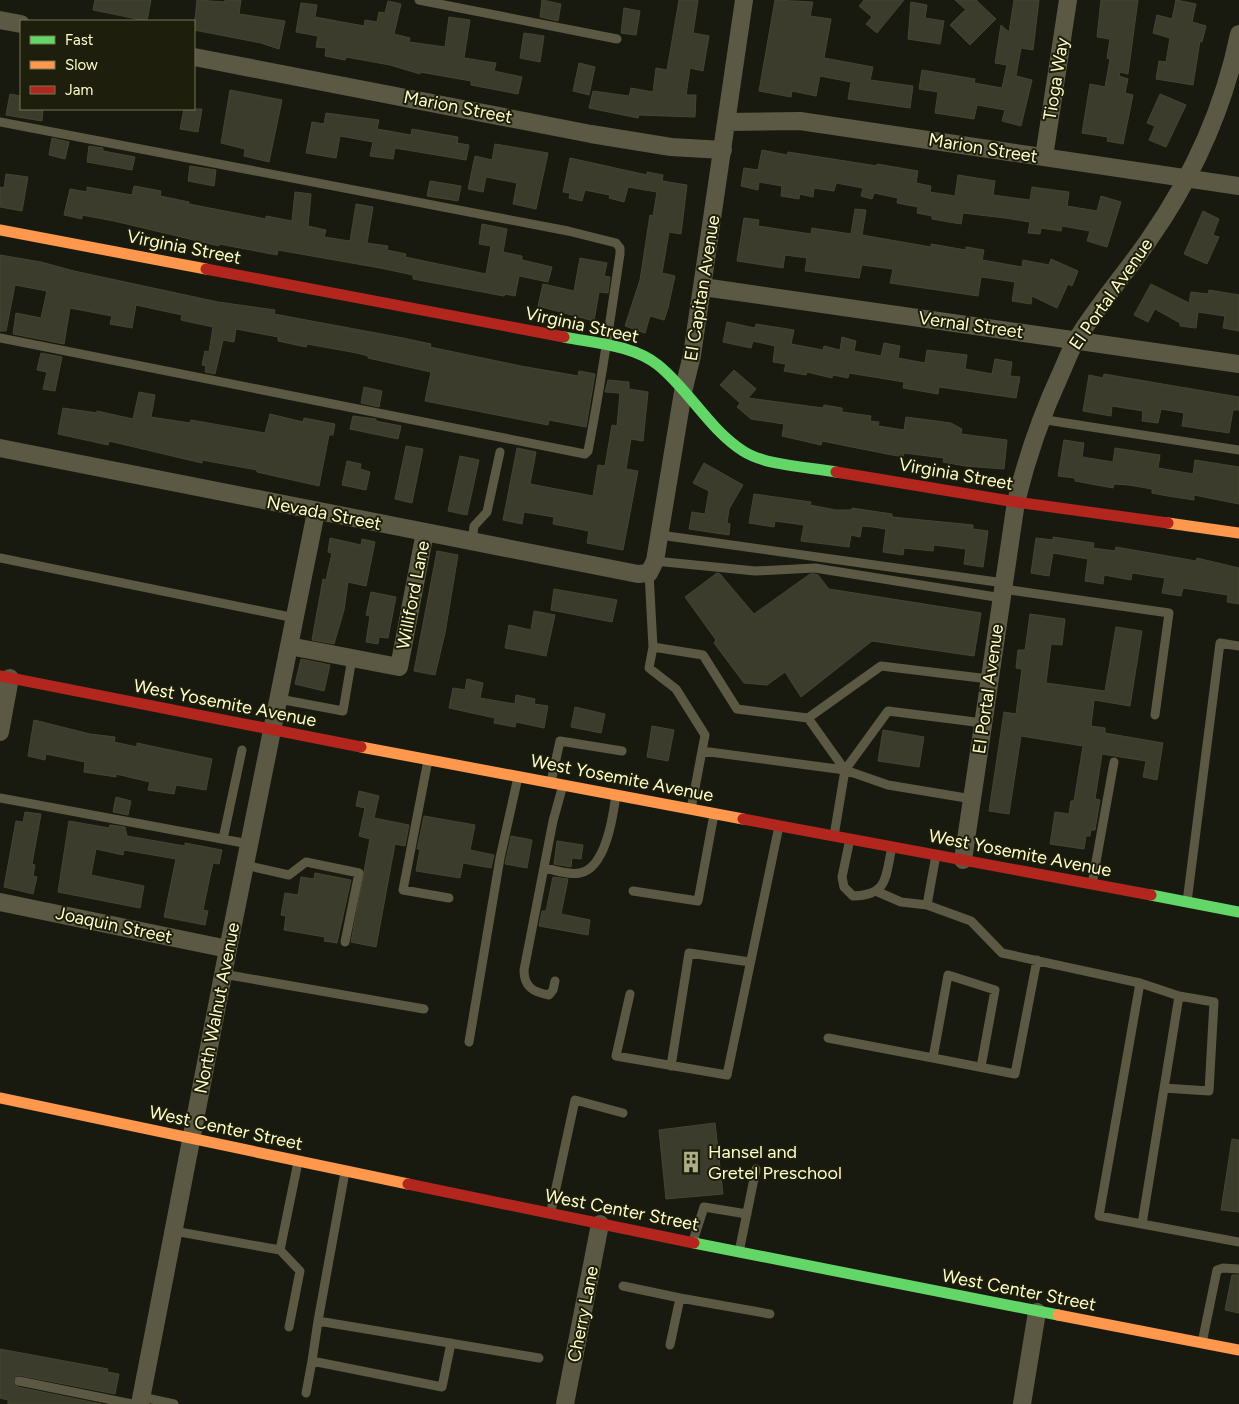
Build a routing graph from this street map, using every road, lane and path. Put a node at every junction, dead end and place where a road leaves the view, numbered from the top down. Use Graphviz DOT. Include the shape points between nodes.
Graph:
graph roads {
  1 [pos="419,0"];
  2 [pos="744,0"];
  3 [pos="1068,0"];
  4 [pos="0,20"];
  5 [pos="20,24"];
  6 [pos="1239,34"];
  7 [pos="617,40"];
  8 [pos="195,56"];
  9 [pos="0,122"];
  10 [pos="727,122"];
  11 [pos="723,150"];
  12 [pos="1044,157"];
  13 [pos="1187,178"];
  14 [pos="1239,186"];
  15 [pos="0,230"];
  16 [pos="703,287"];
  17 [pos="0,338"];
  18 [pos="1076,340"];
  19 [pos="606,345"];
  20 [pos="1239,364"];
  21 [pos="683,392"];
  22 [pos="1040,419"];
  23 [pos="0,448"];
  24 [pos="1239,450"];
  25 [pos="500,452"];
  26 [pos="1016,502"];
  27 [pos="316,512"];
  28 [pos="425,532"];
  29 [pos="1239,533"];
  30 [pos="660,535"];
  31 [pos="472,541"];
  32 [pos="0,558"];
  33 [pos="652,567"];
  34 [pos="1003,590"];
  35 [pos="295,618"];
  36 [pos="289,646"];
  37 [pos="653,646"];
  38 [pos="1239,646"];
  39 [pos="352,658"];
  40 [pos="5,677"];
  41 [pos="989,679"];
  42 [pos="279,698"];
  43 [pos="1155,715"];
  44 [pos="808,718"];
  45 [pos="983,723"];
  46 [pos="273,730"];
  47 [pos="0,732"];
  48 [pos="242,750"];
  49 [pos="622,751"];
  50 [pos="702,751"];
  51 [pos="428,760"];
  52 [pos="1114,762"];
  53 [pos="845,770"];
  54 [pos="518,776"];
  55 [pos="557,784"];
  56 [pos="616,795"];
  57 [pos="0,798"];
  58 [pos="972,799"];
  59 [pos="691,809"];
  60 [pos="714,813"];
  61 [pos="779,826"];
  62 [pos="834,836"];
  63 [pos="223,839"];
  64 [pos="850,839"];
  65 [pos="249,844"];
  66 [pos="892,847"];
  67 [pos="936,855"];
  68 [pos="963,860"];
  69 [pos="245,865"];
  70 [pos="546,868"];
  71 [pos="1092,884"];
  72 [pos="633,891"];
  73 [pos="878,892"];
  74 [pos="449,898"];
  75 [pos="0,902"];
  76 [pos="1187,902"];
  77 [pos="927,905"];
  78 [pos="1239,912"];
  79 [pos="345,942"];
  80 [pos="228,949"];
  81 [pos="1037,960"];
  82 [pos="750,962"];
  83 [pos="223,974"];
  84 [pos="555,981"];
  85 [pos="1140,983"];
  86 [pos="630,994"];
  87 [pos="1179,996"];
  88 [pos="424,1009"];
  89 [pos="828,1038"];
  90 [pos="469,1042"];
  91 [pos="933,1058"];
  92 [pos="671,1066"];
  93 [pos="981,1068"];
  94 [pos="1164,1088"];
  95 [pos="0,1098"];
  96 [pos="622,1113"];
  97 [pos="192,1138"];
  98 [pos="298,1161"];
  99 [pos="756,1169"];
  100 [pos="345,1171"];
  101 [pos="550,1214"];
  102 [pos="747,1214"];
  103 [pos="600,1224"];
  104 [pos="1142,1224"];
  105 [pos="174,1230"];
  106 [pos="1239,1242"];
  107 [pos="693,1243"];
  108 [pos="280,1250"];
  109 [pos="739,1252"];
  110 [pos="1239,1269"];
  111 [pos="623,1286"];
  112 [pos="680,1298"];
  113 [pos="1038,1312"];
  114 [pos="770,1314"];
  115 [pos="318,1321"];
  116 [pos="289,1327"];
  117 [pos="451,1343"];
  118 [pos="1202,1343"];
  119 [pos="670,1345"];
  120 [pos="1239,1350"];
  121 [pos="538,1358"];
  122 [pos="312,1362"];
  123 [pos="19,1381"];
  124 [pos="306,1393"];
  125 [pos="138,1402"];
  126 [pos="174,1404"];
  127 [pos="565,1404"];
  128 [pos="1022,1404"];
  1 -- 7 [label="lane"];
  2 -- 10 [label="street, El Capitan Avenue"];
  3 -- 12 [label="street, Tioga Way"];
  4 -- 5 [label="street"];
  6 -- 13 [label="street, El Portal Avenue" via="1231,75 1216,117"];
  8 -- 11 [label="street, Marion Street" via="591,134 671,147"];
  9 -- 19 [label="lane" via="568,231 616,243 620,254"];
  10 -- 11 [label="street, El Capitan Avenue"];
  10 -- 12 [label="street, Marion Street" via="800,121"];
  11 -- 16 [label="street, El Capitan Avenue"];
  12 -- 13 [label="street, Marion Street"];
  13 -- 14 [label="street, Marion Street"];
  13 -- 18 [label="street, El Portal Avenue" via="1150,238"];
  15 -- 19 [label="street, Virginia Street"];
  16 -- 18 [label="street, Vernal Street"];
  16 -- 21 [label="street, El Capitan Avenue"];
  17 -- 19 [label="lane" via="585,454 601,387"];
  18 -- 20 [label="street, Vernal Street"];
  18 -- 22 [label="street, El Portal Avenue"];
  19 -- 21 [label="street, Virginia Street" via="640,354 658,365"];
  21 -- 26 [label="street, Virginia Street" via="744,452 766,460"];
  21 -- 30 [label="street, El Capitan Avenue"];
  22 -- 24 [label="lane"];
  22 -- 26 [label="street, El Portal Avenue"];
  23 -- 27 [label="street, Nevada Street"];
  25 -- 31 [label="lane" via="487,512 474,526"];
  26 -- 29 [label="street, Virginia Street"];
  26 -- 34 [label="street, El Portal Avenue"];
  27 -- 28 [label="street, Nevada Street"];
  27 -- 35 [label="street, North Walnut Avenue"];
  28 -- 31 [label="street, Nevada Street"];
  28 -- 39 [label="street, Williford Lane" via="399,667"];
  30 -- 33 [label="street, El Capitan Avenue"];
  30 -- 34 [label="lane"];
  31 -- 33 [label="street, Nevada Street" via="638,574"];
  32 -- 35 [label="lane"];
  33 -- 34 [label="lane" via="755,571 815,568"];
  33 -- 37 [label="lane"];
  34 -- 41 [label="street, El Portal Avenue"];
  34 -- 43 [label="lane" via="1169,613"];
  35 -- 36 [label="street, North Walnut Avenue"];
  36 -- 39 [label="street, Williford Lane"];
  36 -- 42 [label="street, North Walnut Avenue"];
  37 -- 44 [label="lane" via="703,655 737,709"];
  37 -- 50 [label="lane" via="648,668 676,690 705,735"];
  38 -- 76 [label="lane" via="1220,643"];
  39 -- 42 [label="lane" via="343,711"];
  40 -- 46 [label="street, West Yosemite Avenue"];
  40 -- 47 [label="street"];
  41 -- 44 [label="lane" via="881,666"];
  41 -- 45 [label="street, El Portal Avenue"];
  42 -- 46 [label="street, North Walnut Avenue"];
  44 -- 53 [label="lane"];
  45 -- 53 [label="lane" via="888,711"];
  45 -- 58 [label="street, El Portal Avenue"];
  46 -- 51 [label="street, West Yosemite Avenue"];
  46 -- 65 [label="street, North Walnut Avenue"];
  48 -- 63 [label="lane"];
  49 -- 55 [label="lane" via="560,741"];
  50 -- 53 [label="lane"];
  50 -- 59 [label="lane"];
  51 -- 54 [label="street, West Yosemite Avenue"];
  51 -- 74 [label="lane" via="403,890"];
  52 -- 71 [label="lane"];
  53 -- 58 [label="lane" via="888,785"];
  53 -- 62 [label="lane"];
  54 -- 55 [label="street, West Yosemite Avenue"];
  54 -- 90 [label="lane" via="500,858"];
  55 -- 56 [label="street, West Yosemite Avenue"];
  55 -- 70 [label="lane"];
  56 -- 59 [label="street, West Yosemite Avenue"];
  56 -- 70 [label="lane" via="604,848 592,866 576,874"];
  57 -- 63 [label="lane"];
  58 -- 68 [label="street, El Portal Avenue"];
  59 -- 60 [label="street, West Yosemite Avenue"];
  60 -- 61 [label="street, West Yosemite Avenue"];
  60 -- 72 [label="lane" via="698,901"];
  61 -- 62 [label="street, West Yosemite Avenue"];
  61 -- 82 [label="lane"];
  62 -- 64 [label="street, West Yosemite Avenue"];
  63 -- 65 [label="lane"];
  64 -- 66 [label="street, West Yosemite Avenue"];
  64 -- 73 [label="lane" via="842,877 844,888 853,896"];
  65 -- 69 [label="street, North Walnut Avenue"];
  66 -- 67 [label="street, West Yosemite Avenue"];
  66 -- 73 [label="lane" via="884,882"];
  67 -- 68 [label="street, West Yosemite Avenue"];
  67 -- 77 [label="lane"];
  68 -- 71 [label="street, West Yosemite Avenue"];
  69 -- 79 [label="lane" via="289,875 306,862 359,873"];
  69 -- 80 [label="street, North Walnut Avenue"];
  70 -- 84 [label="lane" via="524,976 531,990 549,995"];
  71 -- 76 [label="street, West Yosemite Avenue"];
  73 -- 77 [label="lane" via="901,902"];
  75 -- 80 [label="street, Joaquin Street"];
  76 -- 78 [label="street, West Yosemite Avenue"];
  77 -- 81 [label="lane" via="971,921 1002,953"];
  80 -- 83 [label="street, North Walnut Avenue"];
  81 -- 85 [label="lane"];
  81 -- 93 [label="lane" via="1015,1074"];
  82 -- 92 [label="lane" via="726,1075"];
  82 -- 92 [label="lane" via="689,953"];
  83 -- 88 [label="lane"];
  83 -- 97 [label="street, North Walnut Avenue"];
  85 -- 87 [label="lane"];
  85 -- 104 [label="lane" via="1099,1216"];
  86 -- 92 [label="lane" via="616,1056"];
  87 -- 94 [label="lane"];
  87 -- 94 [label="lane" via="1214,1002 1209,1091"];
  89 -- 91 [label="lane"];
  91 -- 93 [label="lane"];
  91 -- 93 [label="lane" via="948,975 995,990"];
  94 -- 104 [label="lane"];
  95 -- 97 [label="street, West Center Street"];
  96 -- 101 [label="lane" via="575,1100"];
  97 -- 98 [label="street, West Center Street"];
  97 -- 105 [label="street, North Walnut Avenue"];
  98 -- 100 [label="street, West Center Street"];
  98 -- 108 [label="lane"];
  99 -- 102 [label="lane"];
  100 -- 101 [label="street, West Center Street"];
  100 -- 115 [label="lane"];
  101 -- 103 [label="street, West Center Street"];
  102 -- 107 [label="lane" via="704,1207"];
  102 -- 109 [label="lane"];
  103 -- 107 [label="street, West Center Street"];
  103 -- 127 [label="street, Cherry Lane"];
  104 -- 106 [label="lane"];
  105 -- 108 [label="lane"];
  105 -- 125 [label="street, North Walnut Avenue"];
  107 -- 109 [label="street, West Center Street"];
  108 -- 116 [label="lane" via="300,1271"];
  109 -- 113 [label="street, West Center Street"];
  110 -- 118 [label="lane" via="1217,1270"];
  111 -- 112 [label="lane"];
  112 -- 114 [label="lane"];
  112 -- 119 [label="lane"];
  113 -- 118 [label="street, West Center Street"];
  113 -- 128 [label="street"];
  115 -- 117 [label="lane"];
  115 -- 122 [label="lane"];
  117 -- 121 [label="lane"];
  117 -- 122 [label="lane" via="442,1386"];
  118 -- 120 [label="street, West Center Street"];
  122 -- 124 [label="lane"];
  123 -- 125 [label="lane"];
  125 -- 126 [label="lane"];
}
